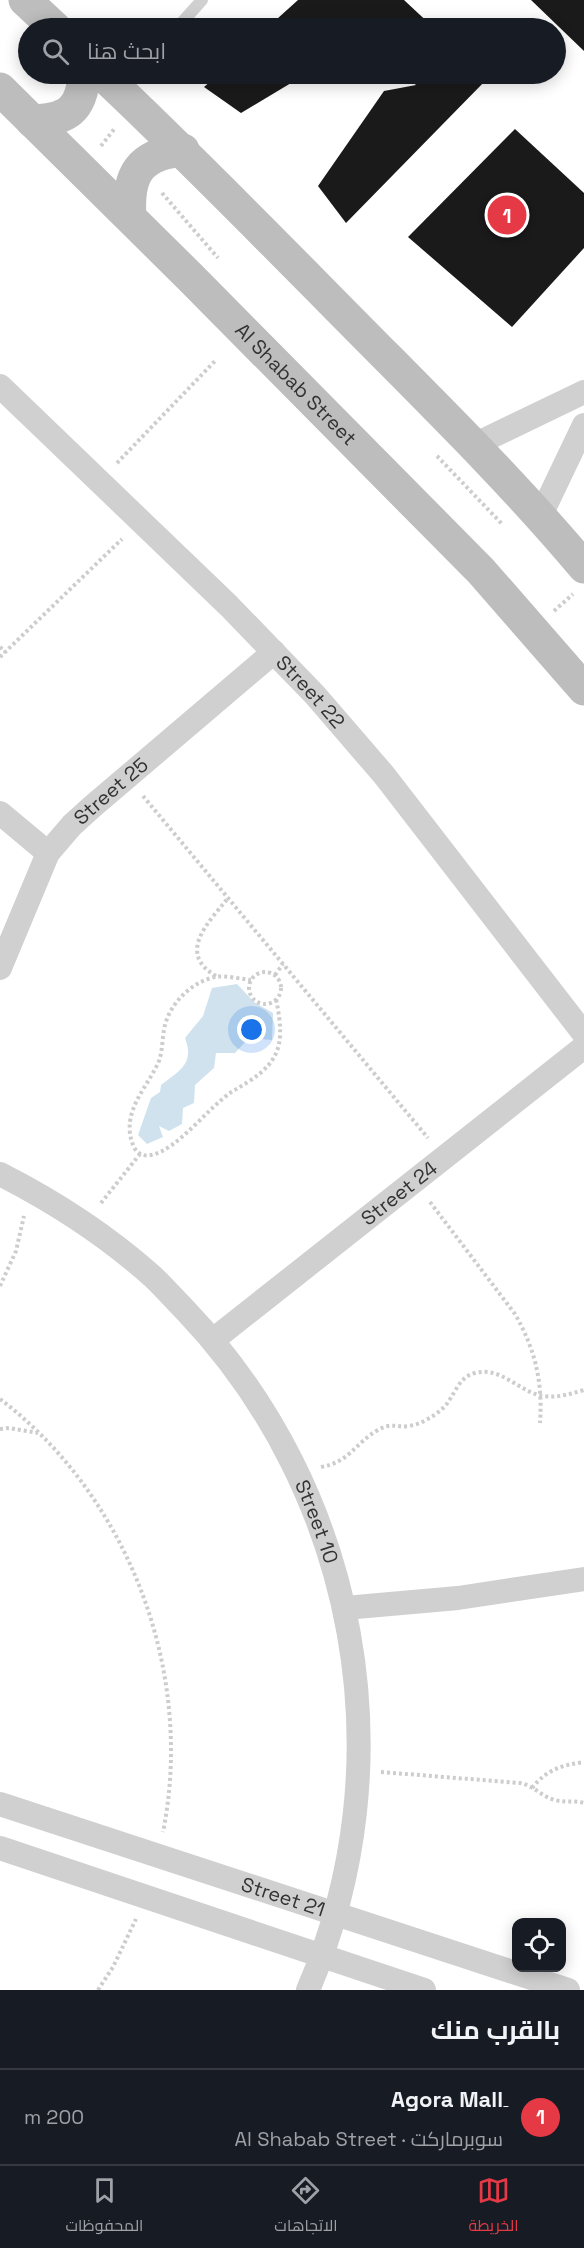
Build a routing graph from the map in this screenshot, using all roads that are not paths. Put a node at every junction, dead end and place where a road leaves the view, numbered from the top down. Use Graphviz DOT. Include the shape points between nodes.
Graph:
graph roads {
  1 [pos="25,0"];
  2 [pos="202,0"];
  3 [pos="44,18"];
  4 [pos="186,18"];
  5 [pos="83,84"];
  6 [pos="123,86"];
  7 [pos="0,89"];
  8 [pos="32,121"];
  9 [pos="183,150"];
  10 [pos="130,217"];
  11 [pos="0,386"];
  12 [pos="584,392"];
  13 [pos="584,425"];
  14 [pos="474,445"];
  15 [pos="541,515"];
  16 [pos="575,582"];
  17 [pos="274,652"];
  18 [pos="584,689"];
  19 [pos="0,813"];
  20 [pos="48,853"];
  21 [pos="0,968"];
  22 [pos="584,1034"];
  23 [pos="584,1047"];
  24 [pos="0,1174"];
  25 [pos="213,1340"];
  26 [pos="584,1579"];
  27 [pos="345,1608"];
  28 [pos="0,1804"];
  29 [pos="0,1848"];
  30 [pos="336,1914"];
  31 [pos="323,1956"];
  32 [pos="308,1990"];
  33 [pos="424,1990"];
  34 [pos="568,1990"];
  1 -- 3 [label="street"];
  2 -- 4 [label="lane"];
  5 -- 8 [label="street" via="72,110 53,121"];
  6 -- 9 [label="street"];
  7 -- 8 [label="street, Al Shabab Street"];
  8 -- 10 [label="street, Al Shabab Street"];
  9 -- 10 [label="street" via="163,152 146,161 134,177 128,196"];
  9 -- 14 [label="street"];
  10 -- 18 [label="street, Al Shabab Street" via="448,537 545,614"];
  11 -- 17 [label="street, Street 22"];
  12 -- 14 [label="street"];
  13 -- 15 [label="street"];
  14 -- 15 [label="street"];
  15 -- 16 [label="street"];
  17 -- 20 [label="street, Street 25" via="127,776 72,825"];
  17 -- 22 [label="street, Street 22" via="384,775"];
  19 -- 20 [label="street"];
  20 -- 21 [label="street, Street 25"];
  23 -- 25 [label="street, Street 24"];
  24 -- 25 [label="street, Street 10" via="86,1223 153,1277"];
  25 -- 27 [label="street, Street 10" via="271,1422 295,1466 324,1536"];
  26 -- 27 [label="street" via="458,1598"];
  27 -- 30 [label="street, Street 10" via="357,1688 359,1770 352,1843"];
  28 -- 30 [label="street, Street 21"];
  29 -- 31 [label="street"];
  30 -- 31 [label="street, Street 10"];
  30 -- 34 [label="street, Street 21"];
  31 -- 32 [label="street, Street 10"];
  31 -- 33 [label="street"];
}
